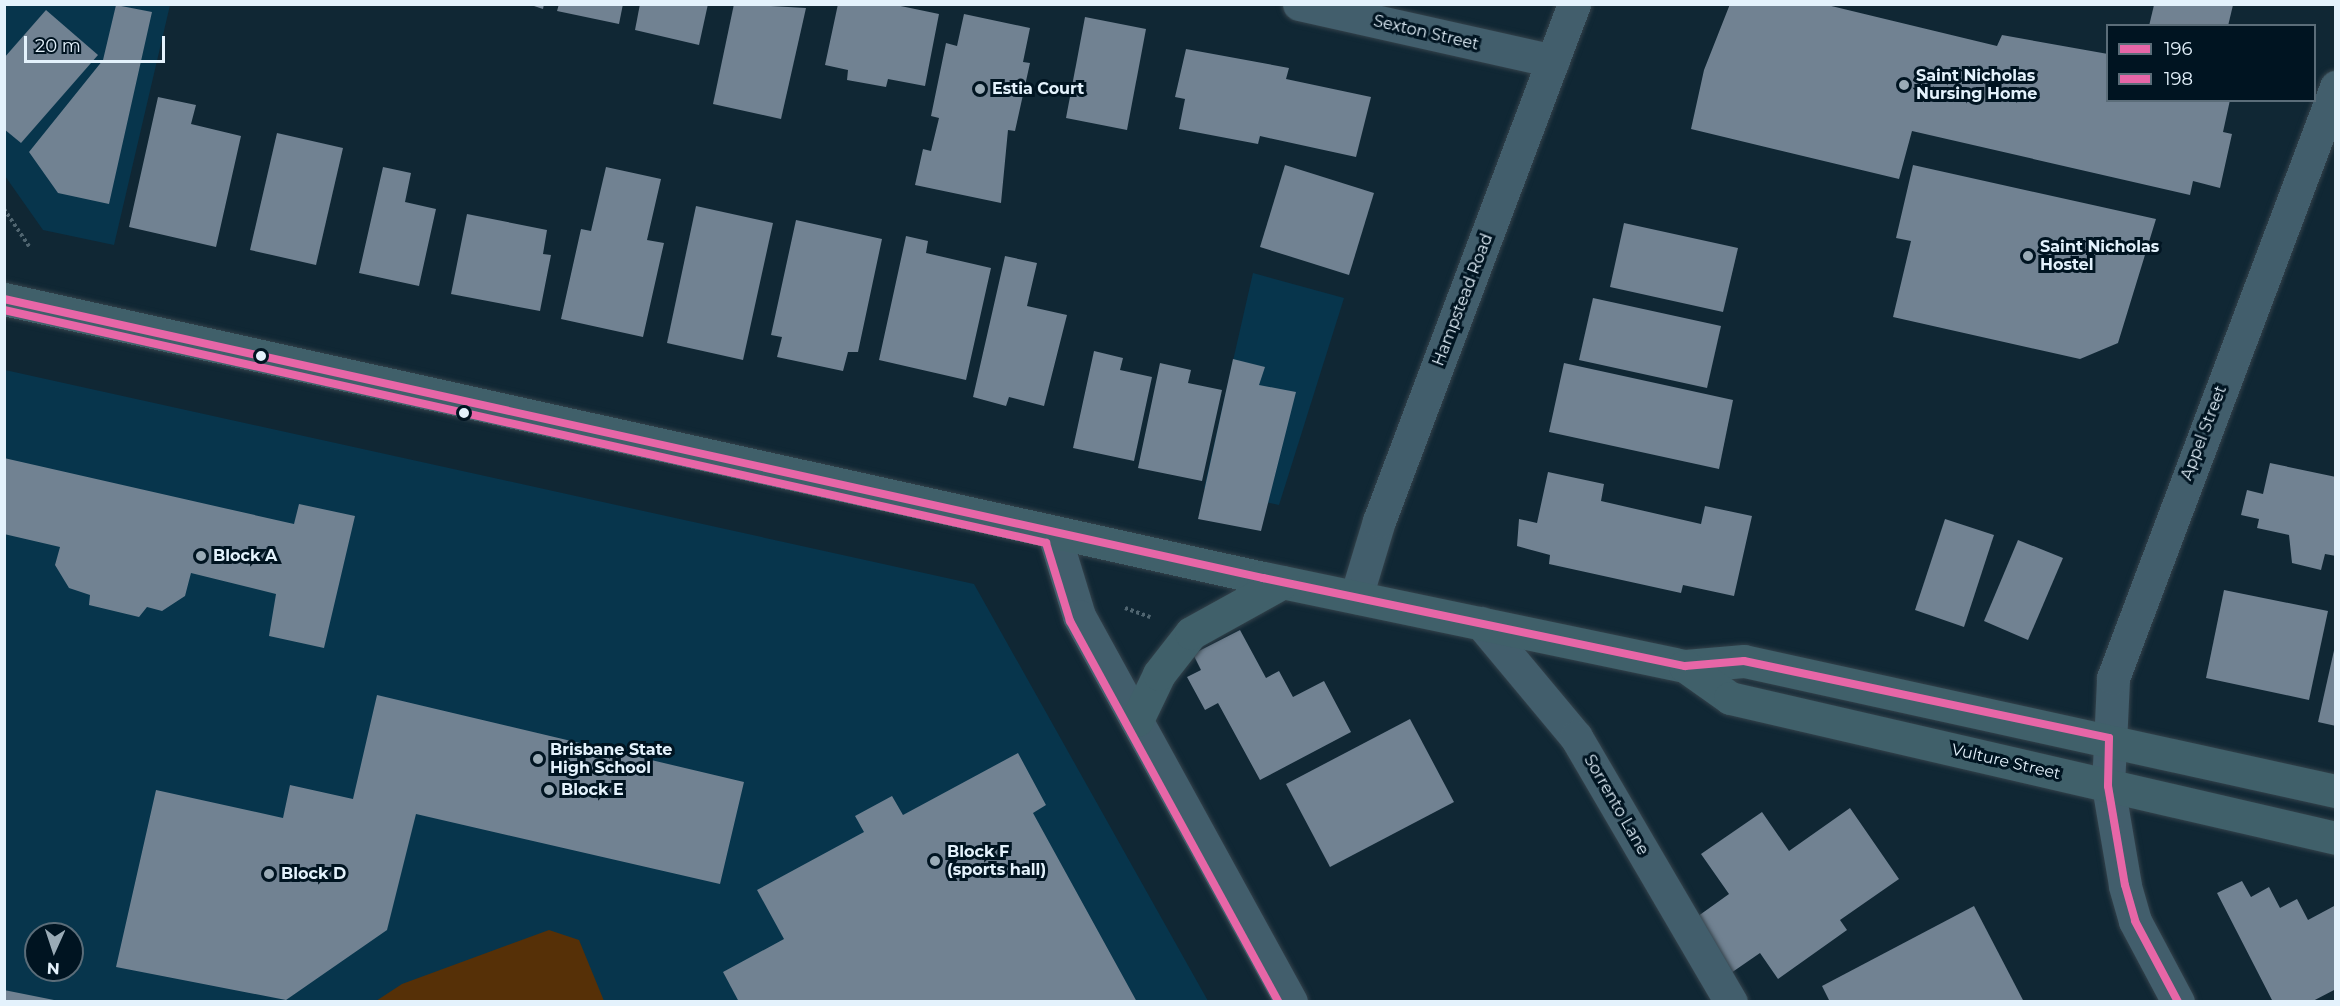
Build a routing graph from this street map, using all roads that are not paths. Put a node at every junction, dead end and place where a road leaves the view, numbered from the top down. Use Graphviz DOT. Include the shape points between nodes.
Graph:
graph roads {
  1 [pos="1299,4"];
  2 [pos="1574,4"];
  3 [pos="1552,61"];
  4 [pos="2336,87"];
  5 [pos="4,299"];
  6 [pos="1054,534"];
  7 [pos="1283,582"];
  8 [pos="1356,597"];
  9 [pos="1480,623"];
  10 [pos="1685,666"];
  11 [pos="1137,720"];
  12 [pos="2109,738"];
  13 [pos="2108,786"];
  14 [pos="2336,791"];
  15 [pos="2336,838"];
  16 [pos="1290,1002"];
  17 [pos="1731,1002"];
  18 [pos="2178,1002"];
  1 -- 3 [label="street, Sexton Street"];
  2 -- 3 [label="street, Hampstead Road"];
  3 -- 8 [label="street, Hampstead Road"];
  4 -- 12 [label="street, Appel Street" via="2133,620 2113,678"];
  5 -- 6 [label="main road, Vulture Street"];
  6 -- 7 [label="main road, Vulture Street"];
  6 -- 11 [label="street" via="1079,616"];
  7 -- 8 [label="main road, Vulture Street"];
  7 -- 11 [label="main road" via="1191,633 1159,675"];
  8 -- 9 [label="main road, Vulture Street"];
  9 -- 10 [label="main road, Vulture Street"];
  9 -- 17 [label="street, Sorrento Lane" via="1576,737"];
  10 -- 12 [label="main road, Vulture Street" via="1744,661"];
  10 -- 13 [label="main road, Vulture Street" via="1730,698"];
  11 -- 16 [label="street"];
  12 -- 13 [label="street, Appel Street"];
  12 -- 14 [label="main road, Vulture Street"];
  13 -- 15 [label="main road, Vulture Street"];
  13 -- 18 [label="street, Appel Street" via="2135,921"];
}
